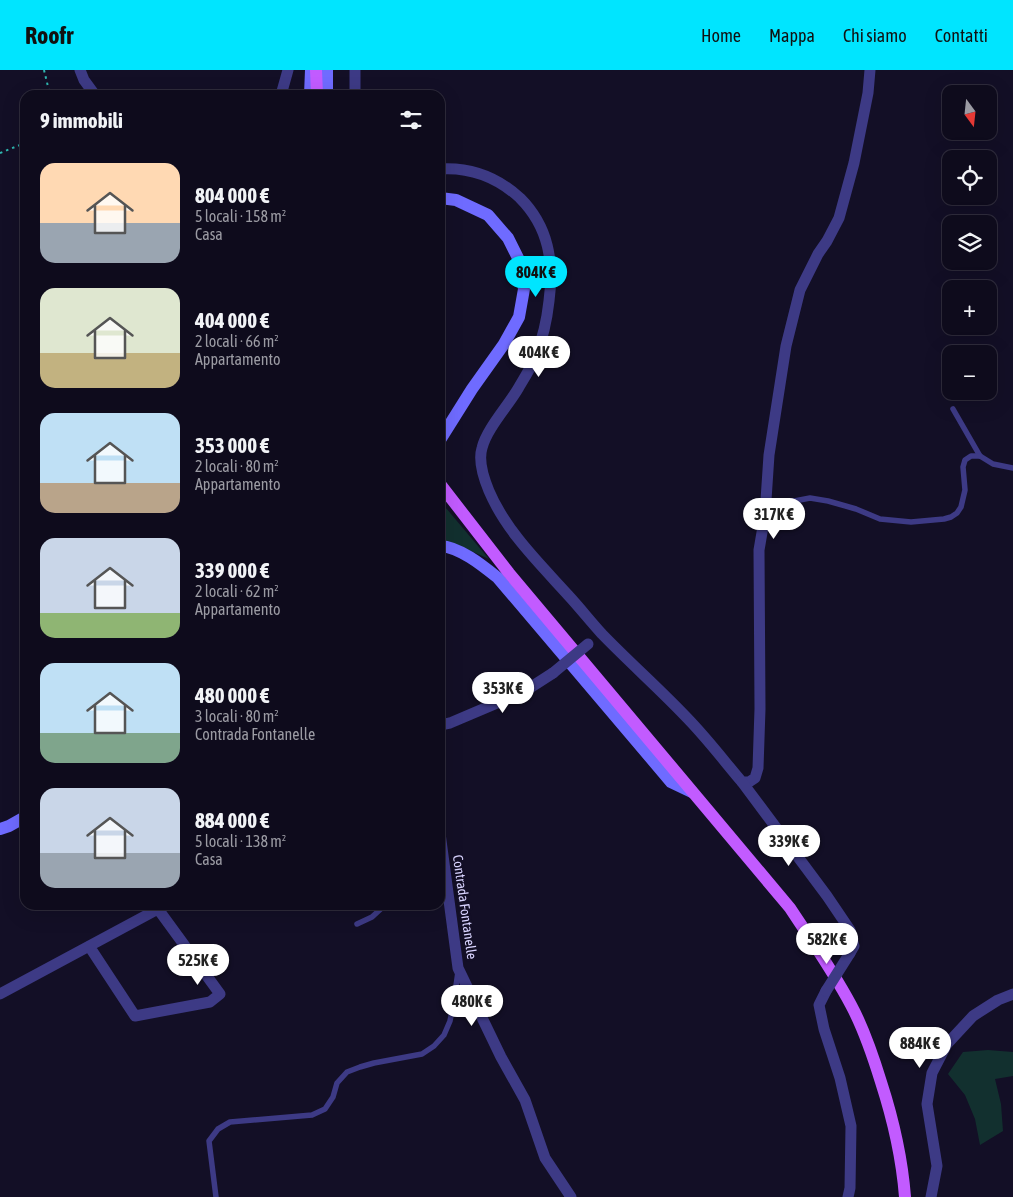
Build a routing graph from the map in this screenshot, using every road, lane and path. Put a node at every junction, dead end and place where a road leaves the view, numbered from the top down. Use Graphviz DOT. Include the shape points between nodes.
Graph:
graph roads {
  1 [pos="44,70"];
  2 [pos="80,70"];
  3 [pos="288,70"];
  4 [pos="312,70"];
  5 [pos="316,70"];
  6 [pos="327,70"];
  7 [pos="355,70"];
  8 [pos="870,70"];
  9 [pos="49,90"];
  10 [pos="91,90"];
  11 [pos="282,90"];
  12 [pos="310,90"];
  13 [pos="317,90"];
  14 [pos="327,90"];
  15 [pos="355,90"];
  16 [pos="20,145"];
  17 [pos="0,153"];
  18 [pos="445,169"];
  19 [pos="445,199"];
  20 [pos="456,200"];
  21 [pos="445,202"];
  22 [pos="953,409"];
  23 [pos="445,432"];
  24 [pos="980,456"];
  25 [pos="1013,468"];
  26 [pos="445,490"];
  27 [pos="765,515"];
  28 [pos="445,546"];
  29 [pos="603,635"];
  30 [pos="445,724"];
  31 [pos="742,782"];
  32 [pos="692,792"];
  33 [pos="20,814"];
  34 [pos="0,820"];
  35 [pos="20,820"];
  36 [pos="0,829"];
  37 [pos="445,870"];
  38 [pos="156,910"];
  39 [pos="159,910"];
  40 [pos="380,910"];
  41 [pos="358,924"];
  42 [pos="89,946"];
  43 [pos="458,968"];
  44 [pos="0,994"];
  45 [pos="1013,994"];
  46 [pos="216,1197"];
  47 [pos="571,1197"];
  48 [pos="848,1197"];
  49 [pos="905,1197"];
  50 [pos="931,1197"];
  1 -- 9 [label="path"];
  2 -- 10 [label="street"];
  3 -- 11 [label="street"];
  4 -- 12 [label="main road"];
  5 -- 13 [label="main road"];
  6 -- 14 [label="main road"];
  7 -- 15 [label="street"];
  8 -- 27 [label="street" via="854,163 839,218 800,290 786,346 769,455"];
  16 -- 17 [label="path"];
  18 -- 29 [label="street" via="471,170 510,189 528,206 540,224 548,246 552,285 547,320 536,355 489,432 481,458 500,514 538,563"];
  19 -- 20 [label="main road"];
  20 -- 21 [label="main road"];
  20 -- 23 [label="main road" via="488,215 508,238 519,260 524,289 519,317"];
  22 -- 24 [label="lane"];
  24 -- 25 [label="lane" via="993,464"];
  24 -- 27 [label="lane" via="965,460 965,490 961,506 957,513 944,519 911,522 880,519 856,509 810,498 779,504"];
  26 -- 32 [label="main road" via="509,573"];
  27 -- 31 [label="street" via="759,550 758,768 755,778"];
  28 -- 32 [label="main road" via="470,557 498,578 671,782"];
  29 -- 30 [label="street, bridge" via="525,690"];
  29 -- 31 [label="street" via="691,722"];
  31 -- 48 [label="street, bridge" via="850,930 854,946 819,1005 851,1126"];
  32 -- 49 [label="main road" via="790,908 852,1006 871,1049 891,1114"];
  33 -- 34 [label="main road"];
  35 -- 36 [label="main road"];
  37 -- 43 [label="street, Contrada Fontanelle"];
  38 -- 42 [label="street"];
  39 -- 42 [label="street" via="220,994 210,1002 135,1016"];
  40 -- 41 [label="lane"];
  42 -- 44 [label="street"];
  43 -- 46 [label="lane" via="450,1021 434,1046 422,1054 347,1072 336,1083 333,1097 325,1110 312,1115 230,1122 218,1129 209,1141"];
  43 -- 47 [label="street, Contrada Fontanelle" via="525,1100 545,1158"];
  45 -- 50 [label="street" via="973,1016 947,1044 932,1073 927,1104 936,1166"];
}
